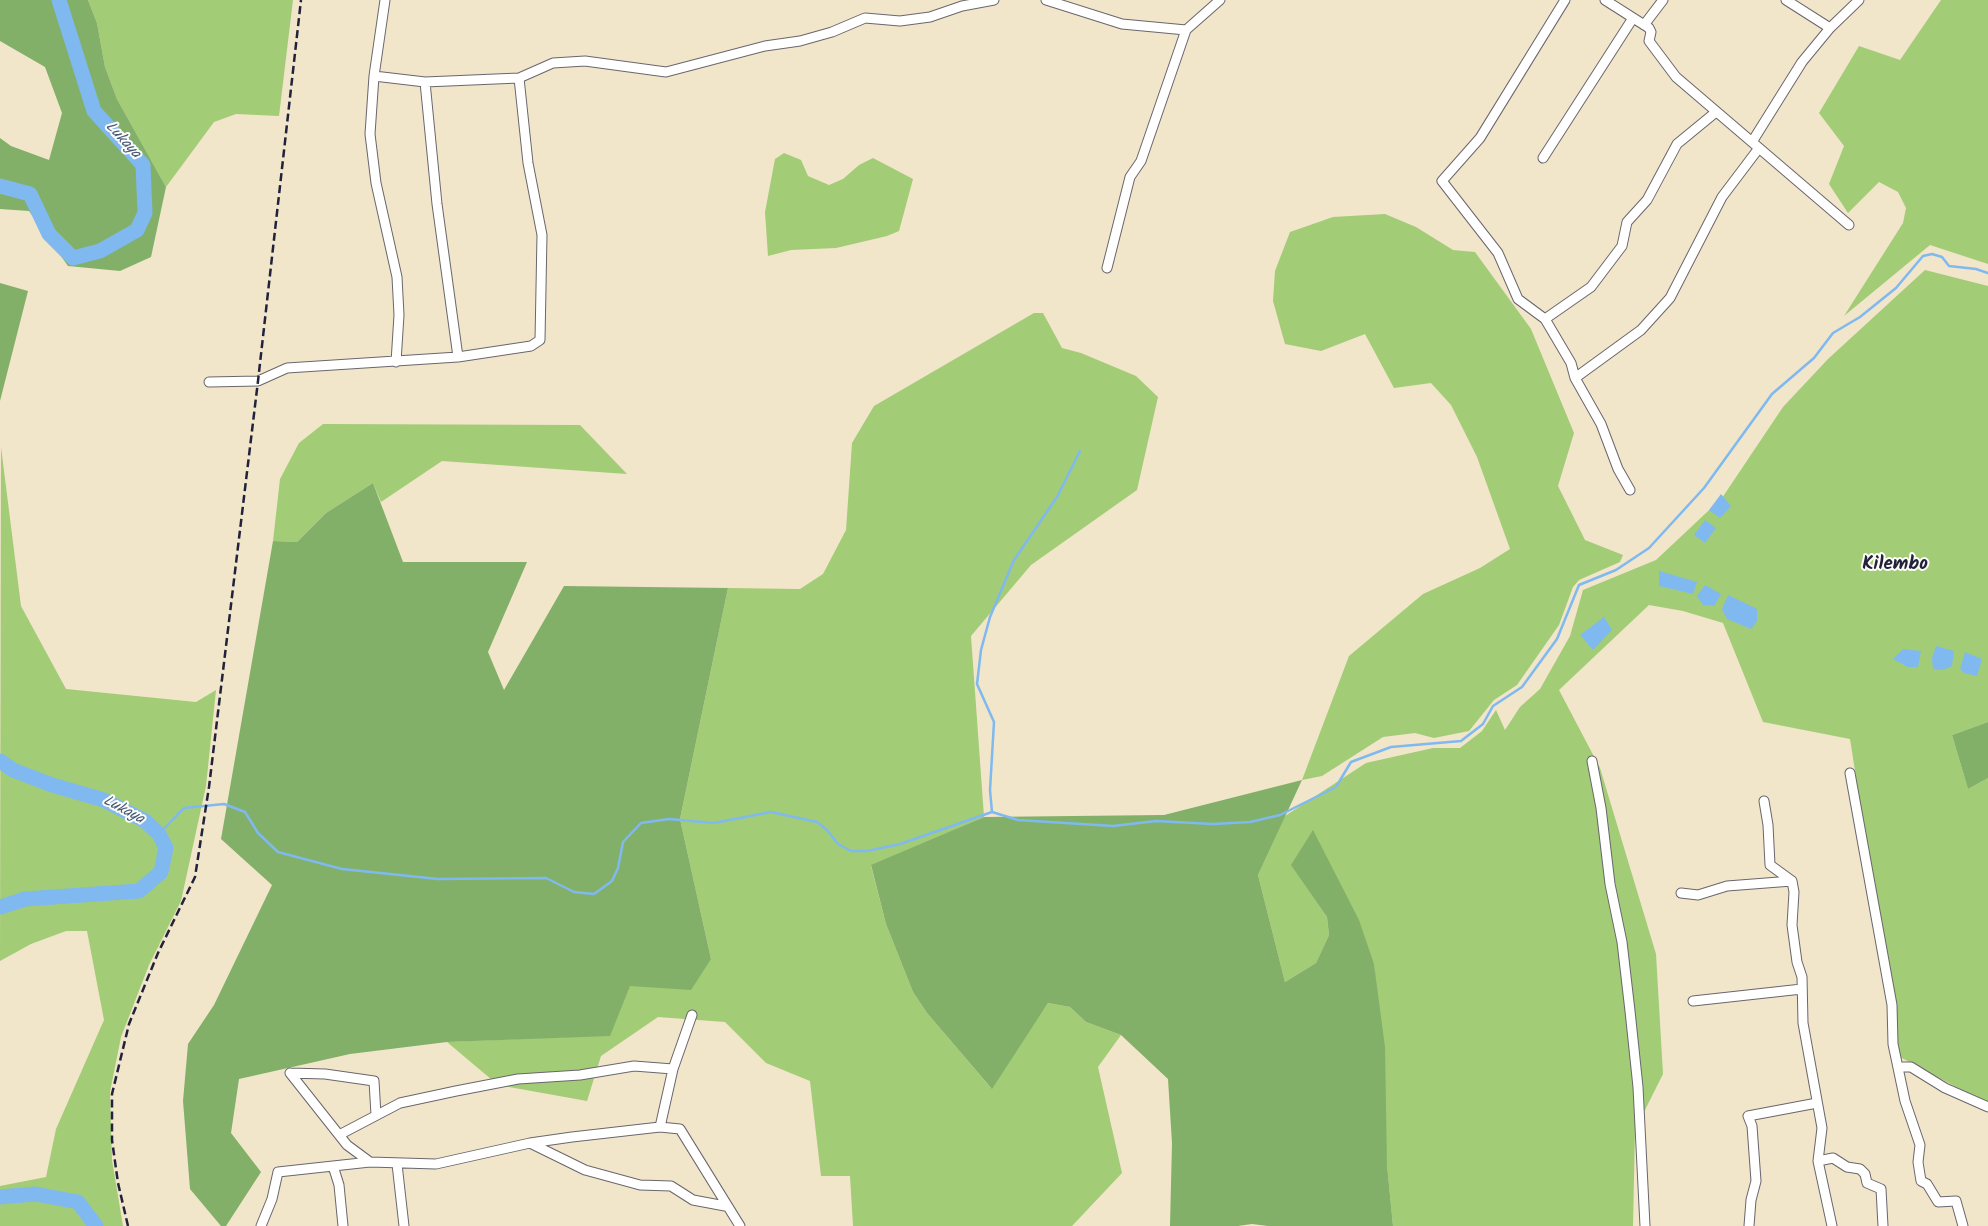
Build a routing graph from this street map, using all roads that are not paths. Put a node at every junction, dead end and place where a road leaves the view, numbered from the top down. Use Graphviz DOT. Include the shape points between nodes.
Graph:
graph roads {
  1 [pos="385,0"];
  2 [pos="994,0"];
  3 [pos="1046,0"];
  4 [pos="1220,0"];
  5 [pos="1565,0"];
  6 [pos="1605,0"];
  7 [pos="1663,0"];
  8 [pos="1786,0"];
  9 [pos="1858,0"];
  10 [pos="1633,18"];
  11 [pos="1644,25"];
  12 [pos="1830,28"];
  13 [pos="1186,30"];
  14 [pos="374,76"];
  15 [pos="518,78"];
  16 [pos="424,82"];
  17 [pos="1716,112"];
  18 [pos="1756,145"];
  19 [pos="1543,158"];
  20 [pos="1848,225"];
  21 [pos="1107,268"];
  22 [pos="1545,319"];
  23 [pos="458,357"];
  24 [pos="396,362"];
  25 [pos="1575,378"];
  26 [pos="209,382"];
  27 [pos="1630,490"];
  28 [pos="1592,761"];
  29 [pos="1850,773"];
  30 [pos="1764,801"];
  31 [pos="1792,881"];
  32 [pos="1681,893"];
  33 [pos="1802,988"];
  34 [pos="1692,1001"];
  35 [pos="692,1015"];
  36 [pos="1898,1067"];
  37 [pos="672,1069"];
  38 [pos="1817,1103"];
  39 [pos="1988,1107"];
  40 [pos="376,1115"];
  41 [pos="660,1127"];
  42 [pos="339,1135"];
  43 [pos="530,1143"];
  44 [pos="1818,1161"];
  45 [pos="370,1162"];
  46 [pos="397,1164"];
  47 [pos="333,1166"];
  48 [pos="726,1206"];
  49 [pos="261,1226"];
  50 [pos="343,1226"];
  51 [pos="404,1226"];
  52 [pos="740,1226"];
  53 [pos="1645,1226"];
  54 [pos="1749,1226"];
  55 [pos="1832,1226"];
  56 [pos="1883,1226"];
  57 [pos="1964,1226"];
  1 -- 14 [label="street"];
  2 -- 15 [label="street" via="930,17 900,21 865,18 808,39 765,46 666,72 585,61 553,63"];
  3 -- 13 [label="street" via="1122,24"];
  4 -- 13 [label="street"];
  5 -- 22 [label="street" via="1480,138 1442,181 1498,253 1518,298"];
  6 -- 10 [label="street"];
  7 -- 11 [label="street"];
  8 -- 12 [label="street"];
  9 -- 12 [label="street"];
  10 -- 11 [label="street"];
  10 -- 19 [label="street"];
  11 -- 17 [label="street" via="1651,32 1649,41 1673,73"];
  12 -- 18 [label="street" via="1794,73"];
  13 -- 21 [label="street" via="1141,161 1130,177"];
  14 -- 16 [label="street"];
  14 -- 24 [label="street" via="370,112 372,152 397,277"];
  15 -- 16 [label="street"];
  15 -- 23 [label="street" via="528,163 542,235 541,336 531,346"];
  16 -- 23 [label="street"];
  17 -- 18 [label="street"];
  17 -- 22 [label="street" via="1677,144 1647,200 1627,222 1622,246 1591,288"];
  18 -- 20 [label="street"];
  18 -- 25 [label="street" via="1722,197 1670,298 1642,330"];
  22 -- 25 [label="street" via="1571,363"];
  23 -- 24 [label="street"];
  24 -- 26 [label="street" via="287,368 258,381"];
  25 -- 27 [label="street" via="1601,424 1618,469"];
  28 -- 53 [label="street" via="1629,1001 1638,1086"];
  29 -- 36 [label="street" via="1892,1005 1893,1044"];
  30 -- 31 [label="street" via="1770,865"];
  31 -- 32 [label="street" via="1727,886 1698,895"];
  31 -- 33 [label="street" via="1792,925"];
  33 -- 34 [label="street"];
  33 -- 38 [label="street" via="1803,1023"];
  35 -- 37 [label="street"];
  36 -- 39 [label="street" via="1910,1067 1945,1088"];
  36 -- 57 [label="street" via="1920,1145 1921,1181 1927,1184 1938,1202 1956,1201"];
  37 -- 40 [label="street" via="634,1066 580,1075 518,1079 400,1103"];
  37 -- 41 [label="street"];
  38 -- 44 [label="street" via="1822,1128"];
  38 -- 54 [label="street" via="1748,1116 1752,1126 1756,1181"];
  40 -- 42 [label="street"];
  40 -- 42 [label="street" via="374,1081 290,1073"];
  41 -- 43 [label="street"];
  41 -- 48 [label="street" via="680,1129"];
  42 -- 45 [label="street"];
  43 -- 46 [label="street" via="436,1164"];
  43 -- 48 [label="street" via="585,1170 640,1184 671,1186 693,1200"];
  44 -- 55 [label="street"];
  44 -- 56 [label="street" via="1833,1158 1847,1167 1860,1169 1867,1183 1881,1189"];
  45 -- 46 [label="street"];
  45 -- 47 [label="street"];
  46 -- 51 [label="street"];
  47 -- 49 [label="street" via="278,1172"];
  47 -- 50 [label="street" via="339,1185"];
  48 -- 52 [label="street"];
}
